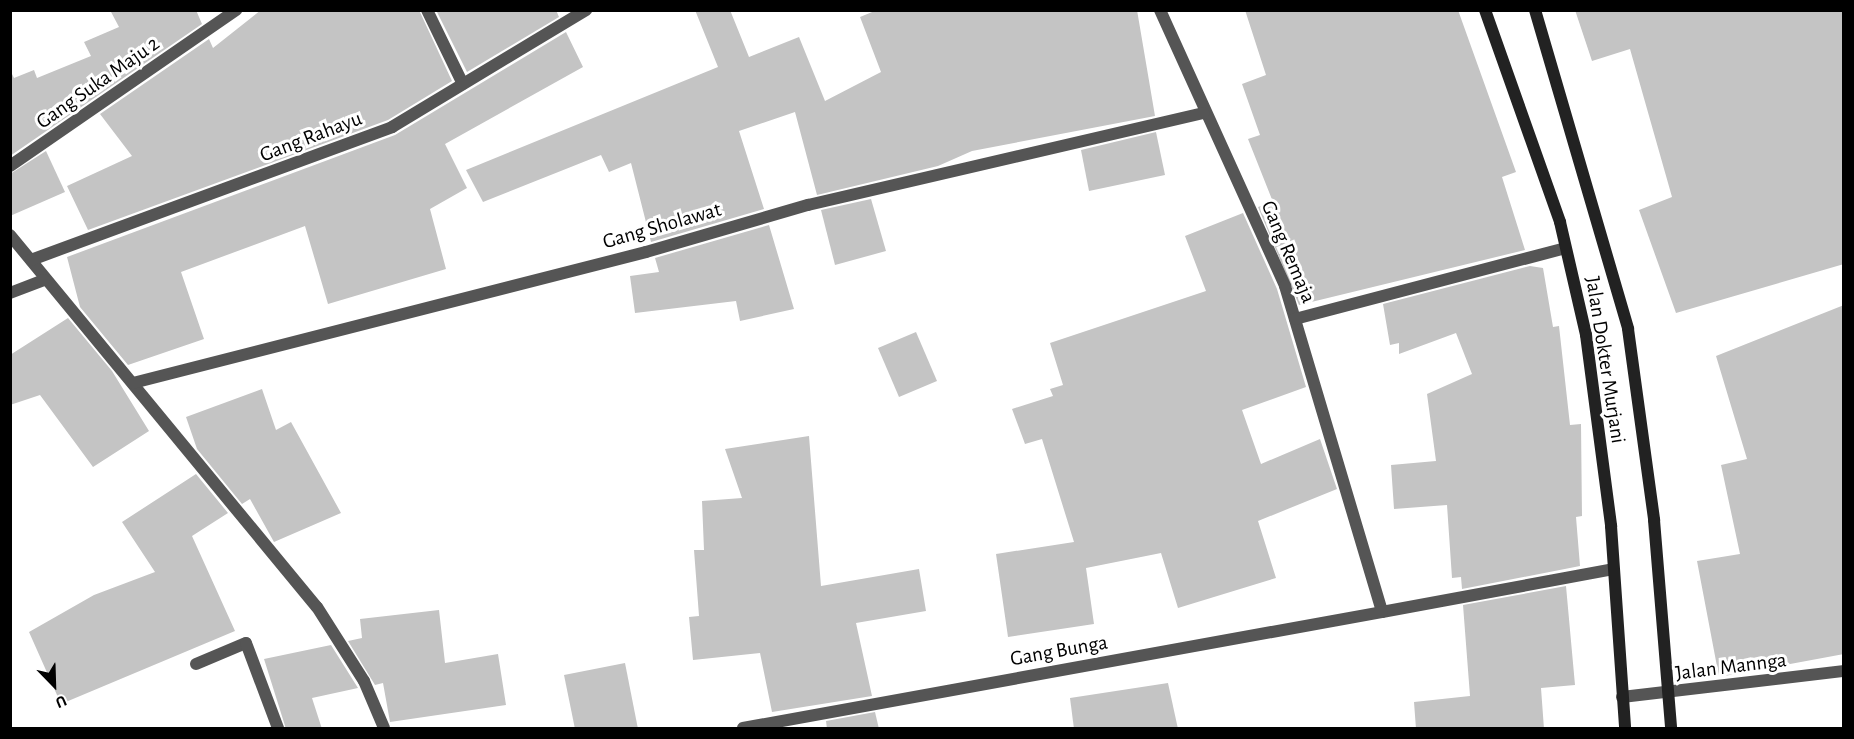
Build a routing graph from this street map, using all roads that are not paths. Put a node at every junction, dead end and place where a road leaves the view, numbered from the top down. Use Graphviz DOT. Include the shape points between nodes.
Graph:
graph roads {
  1 [pos="236,10"];
  2 [pos="427,10"];
  3 [pos="586,10"];
  4 [pos="1160,10"];
  5 [pos="1485,10"];
  6 [pos="1535,10"];
  7 [pos="463,84"];
  8 [pos="1203,113"];
  9 [pos="10,166"];
  10 [pos="10,236"];
  11 [pos="1566,248"];
  12 [pos="31,260"];
  13 [pos="44,280"];
  14 [pos="10,293"];
  15 [pos="1295,319"];
  16 [pos="133,382"];
  17 [pos="1613,569"];
  18 [pos="1382,612"];
  19 [pos="196,664"];
  20 [pos="1844,671"];
  21 [pos="1668,694"];
  22 [pos="1622,697"];
  23 [pos="278,729"];
  24 [pos="384,729"];
  25 [pos="743,729"];
  26 [pos="1625,729"];
  27 [pos="1671,729"];
  1 -- 9 [label="street, Gang Suka Maju 2"];
  2 -- 7 [label="street"];
  3 -- 7 [label="street, Gang Rahayu"];
  4 -- 8 [label="street, Gang Remaja"];
  5 -- 11 [label="main road, Jalan Dokter Murjani"];
  6 -- 21 [label="main road, Jalan Dokter Murjani" via="1628,329 1654,520"];
  7 -- 12 [label="street, Gang Rahayu" via="392,127"];
  8 -- 15 [label="street, Gang Remaja" via="1285,286"];
  8 -- 16 [label="street, Gang Sholawat" via="808,205"];
  10 -- 12 [label="street"];
  11 -- 15 [label="street, Gang Remaja"];
  11 -- 17 [label="main road, Jalan Dokter Murjani" via="1586,335"];
  12 -- 13 [label="street"];
  13 -- 14 [label="street"];
  13 -- 16 [label="street"];
  15 -- 18 [label="street"];
  16 -- 24 [label="street" via="317,607 364,681"];
  17 -- 18 [label="street, Gang Bunga"];
  17 -- 22 [label="main road, Jalan Dokter Murjani"];
  18 -- 25 [label="street, Gang Bunga"];
  19 -- 23 [label="street" via="246,643"];
  20 -- 21 [label="street, Jalan Mannga"];
  21 -- 22 [label="street, Jalan Mannga"];
  21 -- 27 [label="main road, Jalan Dokter Murjani"];
  22 -- 26 [label="main road, Jalan Dokter Murjani"];
}
